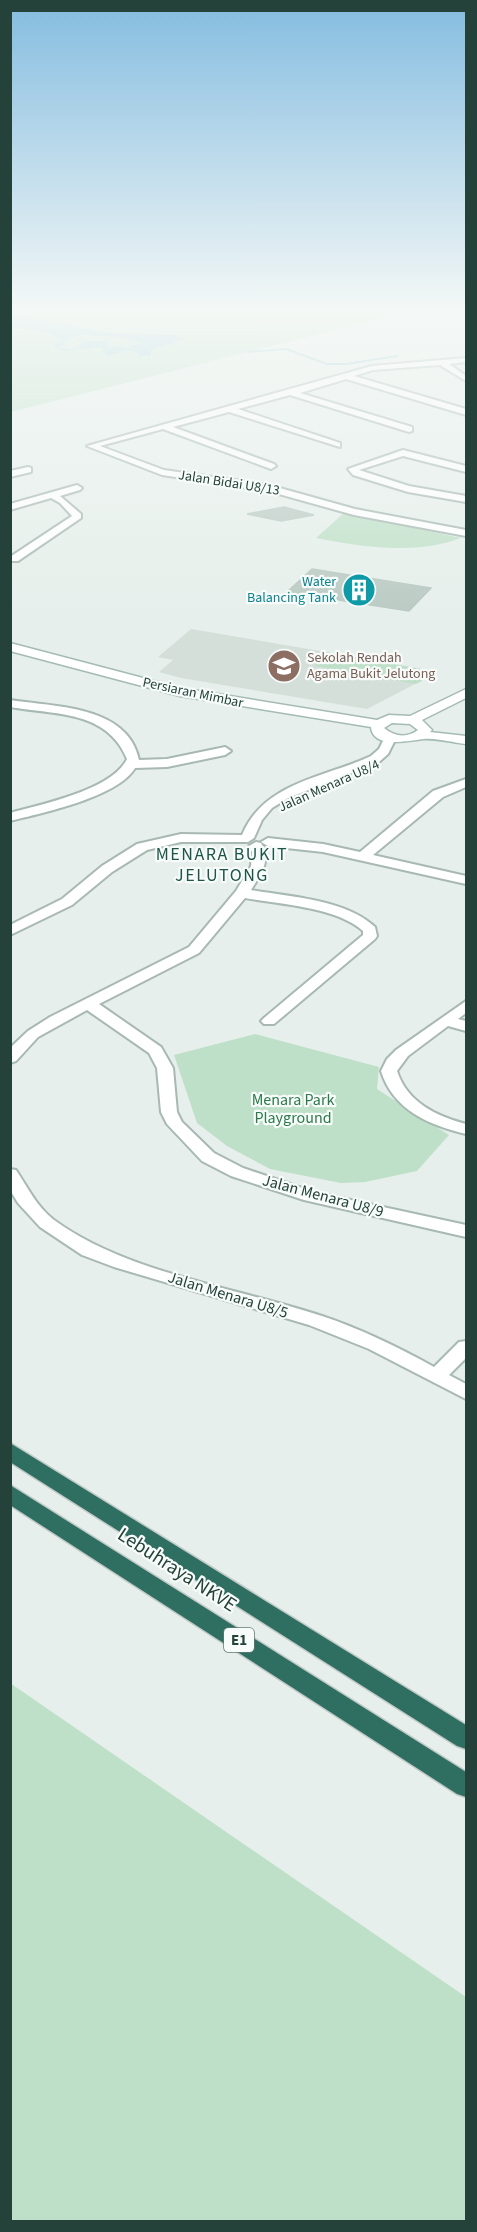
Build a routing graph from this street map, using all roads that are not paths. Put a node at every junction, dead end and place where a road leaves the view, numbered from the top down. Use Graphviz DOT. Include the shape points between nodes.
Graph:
graph roads {
  1 [pos="223,410"];
  2 [pos="231,410"];
  3 [pos="347,410"];
  4 [pos="162,426"];
  5 [pos="409,429"];
  6 [pos="337,445"];
  7 [pos="271,466"];
  8 [pos="466,469"];
  9 [pos="28,470"];
  10 [pos="10,474"];
  11 [pos="77,488"];
  12 [pos="51,495"];
  13 [pos="466,499"];
  14 [pos="10,507"];
  15 [pos="466,535"];
  16 [pos="14,559"];
  17 [pos="10,648"];
  18 [pos="10,658"];
  19 [pos="466,693"];
  20 [pos="10,704"];
  21 [pos="411,720"];
  22 [pos="423,731"];
  23 [pos="466,731"];
  24 [pos="387,733"];
  25 [pos="466,740"];
  26 [pos="225,750"];
  27 [pos="133,764"];
  28 [pos="466,783"];
  29 [pos="10,817"];
  30 [pos="255,839"];
  31 [pos="364,856"];
  32 [pos="466,880"];
  33 [pos="242,893"];
  34 [pos="10,931"];
  35 [pos="89,1004"];
  36 [pos="466,1006"];
  37 [pos="268,1021"];
  38 [pos="446,1021"];
  39 [pos="466,1026"];
  40 [pos="10,1058"];
  41 [pos="466,1129"];
  42 [pos="10,1174"];
  43 [pos="466,1231"];
  44 [pos="466,1347"];
  45 [pos="436,1376"];
  46 [pos="466,1392"];
  47 [pos="10,1451"];
  48 [pos="10,1493"];
  49 [pos="466,1738"];
  50 [pos="466,1786"];
  1 -- 4 [label="street, Jalan Bidai U8/13"];
  2 -- 6 [label="street"];
  3 -- 5 [label="street"];
  4 -- 7 [label="street"];
  4 -- 15 [label="street, Jalan Bidai U8/13" via="91,446 162,472 269,488 369,515"];
  8 -- 13 [label="street" via="403,453 353,470 397,486"];
  9 -- 10 [label="street"];
  11 -- 12 [label="street"];
  12 -- 14 [label="street"];
  12 -- 16 [label="street" via="78,516"];
  17 -- 24 [label="street, Persiaran Mimbar" via="180,692"];
  18 -- 24 [label="street, Persiaran Mimbar" via="208,706"];
  19 -- 21 [label="street"];
  20 -- 27 [label="street" via="109,724 126,739"];
  21 -- 22 [label="street"];
  21 -- 24 [label="street" via="389,719"];
  22 -- 23 [label="street"];
  22 -- 24 [label="street"];
  22 -- 25 [label="street"];
  24 -- 30 [label="street, Jalan Menara U8/4" via="384,763 288,802 271,813"];
  26 -- 27 [label="street" via="167,763"];
  27 -- 29 [label="street" via="99,788"];
  28 -- 31 [label="street" via="438,794"];
  30 -- 31 [label="street"];
  30 -- 33 [label="street" via="258,866"];
  30 -- 34 [label="street" via="181,838 142,848 107,869 67,902"];
  31 -- 32 [label="street"];
  33 -- 35 [label="street" via="194,950"];
  33 -- 37 [label="street" via="340,913 359,920 370,930 370,936"];
  35 -- 40 [label="street" via="33,1034"];
  35 -- 43 [label="street, Jalan Menara U8/9" via="155,1050 165,1068 175,1124 208,1157 237,1172 310,1196"];
  36 -- 38 [label="street"];
  38 -- 39 [label="street"];
  38 -- 41 [label="street" via="393,1062 390,1080 415,1107 442,1123"];
  42 -- 45 [label="street, Jalan Menara U8/5" via="24,1199 46,1223 88,1251 316,1322 376,1344"];
  44 -- 45 [label="street"];
  45 -- 46 [label="street, Jalan Menara U8/5"];
  47 -- 49 [label="highway, Lebuhraya NKVE / E1"];
  48 -- 50 [label="highway, Lebuhraya NKVE / E1"];
}
